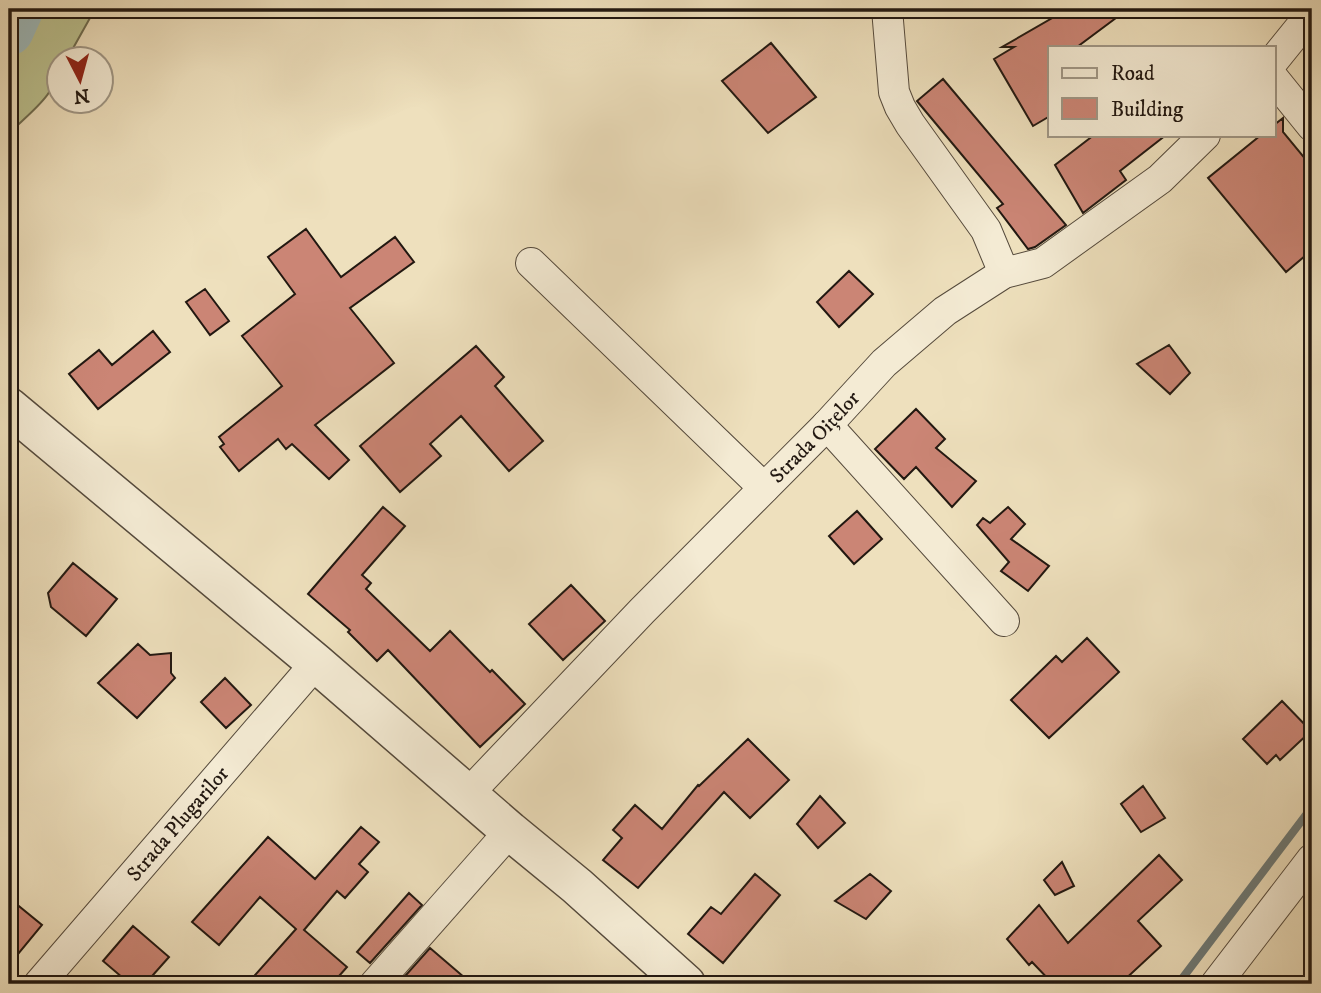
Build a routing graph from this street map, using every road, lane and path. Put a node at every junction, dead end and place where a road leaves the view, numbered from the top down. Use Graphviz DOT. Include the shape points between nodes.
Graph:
graph roads {
  1 [pos="887,9"];
  2 [pos="1312,13"];
  3 [pos="1276,58"];
  4 [pos="1276,81"];
  5 [pos="1312,126"];
  6 [pos="1204,136"];
  7 [pos="531,263"];
  8 [pos="1004,273"];
  9 [pos="9,407"];
  10 [pos="827,425"];
  11 [pos="764,488"];
  12 [pos="1004,621"];
  13 [pos="316,663"];
  14 [pos="467,795"];
  15 [pos="510,831"];
  16 [pos="1312,859"];
  17 [pos="39,984"];
  18 [pos="375,984"];
  19 [pos="686,984"];
  20 [pos="1216,984"];
  1 -- 8 [label="street" via="894,92 900,107 986,230"];
  2 -- 3 [label="street"];
  4 -- 5 [label="street"];
  6 -- 8 [label="street, Strada Oițelor" via="1160,179 1044,263"];
  7 -- 11 [label="street"];
  8 -- 10 [label="street, Strada Oițelor" via="945,311 884,363"];
  9 -- 13 [label="street"];
  10 -- 11 [label="street, Strada Oițelor"];
  10 -- 12 [label="street"];
  11 -- 14 [label="street, Strada Oițelor"];
  13 -- 14 [label="street"];
  13 -- 17 [label="street, Strada Plugarilor"];
  14 -- 15 [label="street"];
  15 -- 18 [label="street"];
  15 -- 19 [label="street"];
  16 -- 20 [label="street"];
}
